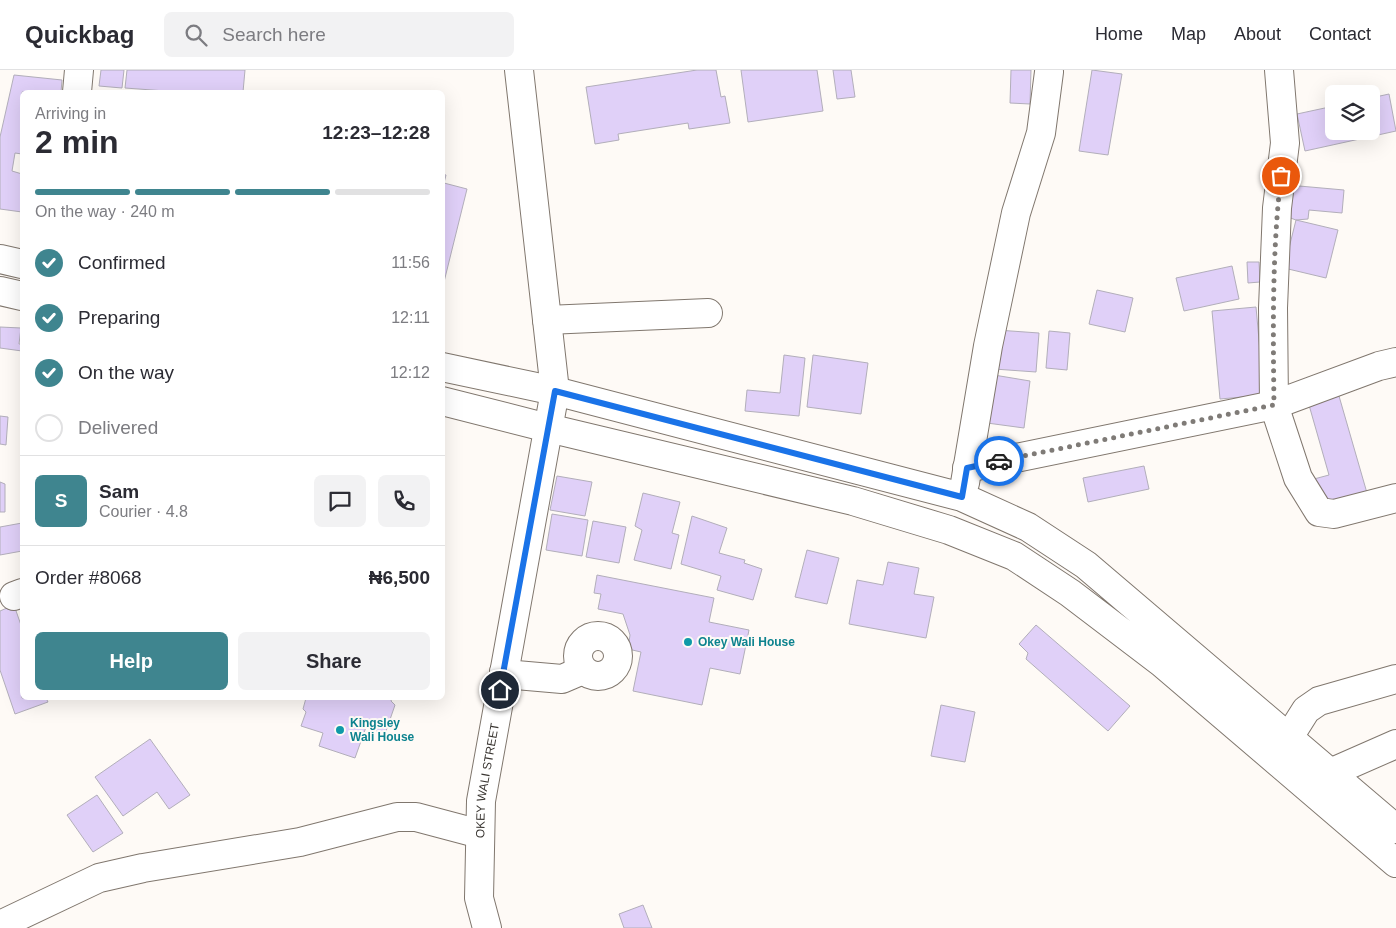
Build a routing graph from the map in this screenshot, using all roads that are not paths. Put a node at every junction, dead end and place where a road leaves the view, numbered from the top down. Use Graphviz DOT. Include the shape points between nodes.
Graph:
graph roads {
  1 [pos="79,70"];
  2 [pos="519,70"];
  3 [pos="1279,70"];
  4 [pos="1048,72"];
  5 [pos="77,90"];
  6 [pos="0,259"];
  7 [pos="20,264"];
  8 [pos="0,291"];
  9 [pos="20,296"];
  10 [pos="708,313"];
  11 [pos="547,320"];
  12 [pos="1396,362"];
  13 [pos="445,368"];
  14 [pos="555,391"];
  15 [pos="445,402"];
  16 [pos="1274,405"];
  17 [pos="548,428"];
  18 [pos="967,468"];
  19 [pos="962,497"];
  20 [pos="1396,498"];
  21 [pos="583,670"];
  22 [pos="504,672"];
  23 [pos="1396,679"];
  24 [pos="1289,738"];
  25 [pos="1396,744"];
  26 [pos="1330,773"];
  27 [pos="1396,828"];
  28 [pos="480,834"];
  29 [pos="1396,863"];
  30 [pos="0,925"];
  31 [pos="486,928"];
  1 -- 5 [label="street"];
  2 -- 11 [label="street, OKEY WALI STREET"];
  3 -- 16 [label="street" via="1285,143 1277,208 1272,308"];
  4 -- 18 [label="street" via="1041,133 1016,213"];
  6 -- 7 [label="street"];
  8 -- 9 [label="street"];
  10 -- 11 [label="street"];
  11 -- 14 [label="street, OKEY WALI STREET"];
  12 -- 16 [label="street"];
  13 -- 14 [label="street"];
  14 -- 17 [label="street, OKEY WALI STREET"];
  14 -- 19 [label="street"];
  15 -- 17 [label="street"];
  16 -- 18 [label="street"];
  16 -- 20 [label="street" via="1298,478 1319,512 1334,514"];
  17 -- 22 [label="street, OKEY WALI STREET"];
  17 -- 29 [label="street" via="853,501 950,530 1014,556 1070,593 1162,663"];
  18 -- 19 [label="street"];
  19 -- 24 [label="street" via="1028,527 1086,565"];
  21 -- 22 [label="street" via="562,679"];
  22 -- 28 [label="street, OKEY WALI STREET" via="481,801"];
  23 -- 24 [label="street" via="1319,701 1306,710"];
  24 -- 26 [label="street"];
  25 -- 26 [label="street"];
  26 -- 27 [label="street"];
  28 -- 30 [label="street" via="416,817 397,817 300,842 99,878"];
  28 -- 31 [label="street, OKEY WALI STREET" via="479,898"];
}
